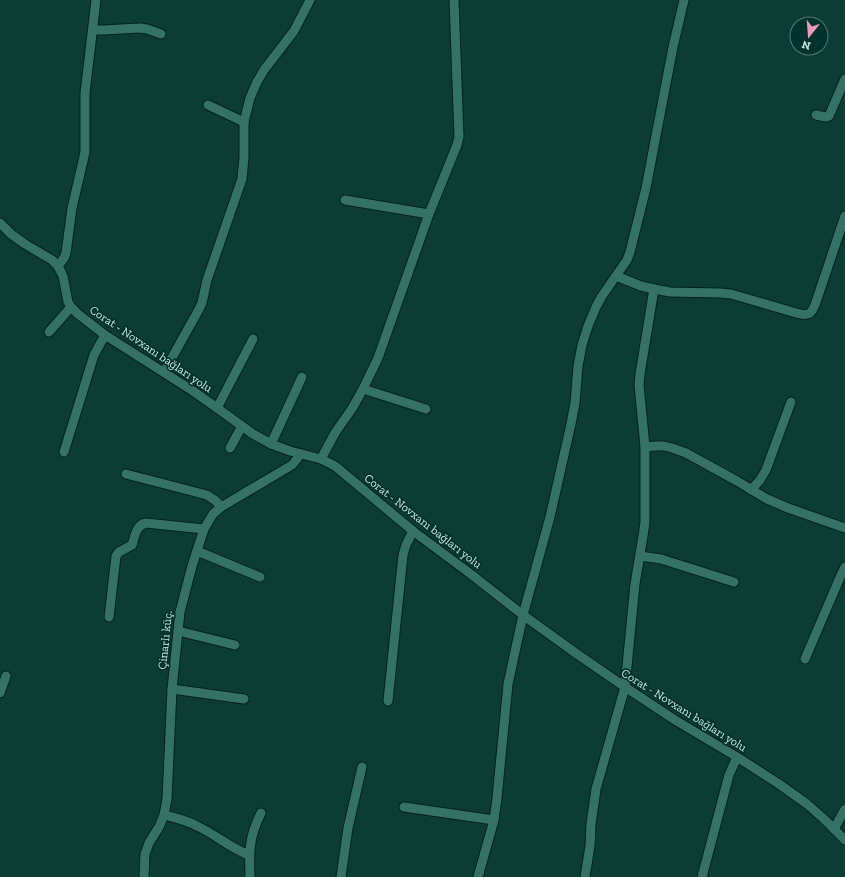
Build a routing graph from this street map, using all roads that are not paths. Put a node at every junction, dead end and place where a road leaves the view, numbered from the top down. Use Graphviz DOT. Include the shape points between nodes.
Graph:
graph roads {
  1 [pos="95,0"];
  2 [pos="310,0"];
  3 [pos="454,0"];
  4 [pos="684,0"];
  5 [pos="92,30"];
  6 [pos="161,34"];
  7 [pos="845,79"];
  8 [pos="208,105"];
  9 [pos="816,115"];
  10 [pos="244,122"];
  11 [pos="345,200"];
  12 [pos="428,214"];
  13 [pos="845,216"];
  14 [pos="1,227"];
  15 [pos="58,266"];
  16 [pos="616,276"];
  17 [pos="654,289"];
  18 [pos="71,307"];
  19 [pos="49,332"];
  20 [pos="105,335"];
  21 [pos="253,339"];
  22 [pos="164,372"];
  23 [pos="302,377"];
  24 [pos="363,389"];
  25 [pos="791,402"];
  26 [pos="217,408"];
  27 [pos="426,409"];
  28 [pos="242,426"];
  29 [pos="271,444"];
  30 [pos="645,447"];
  31 [pos="230,448"];
  32 [pos="64,452"];
  33 [pos="302,454"];
  34 [pos="321,458"];
  35 [pos="126,474"];
  36 [pos="751,490"];
  37 [pos="221,507"];
  38 [pos="845,528"];
  39 [pos="204,529"];
  40 [pos="413,531"];
  41 [pos="197,551"];
  42 [pos="640,556"];
  43 [pos="845,567"];
  44 [pos="260,577"];
  45 [pos="734,582"];
  46 [pos="523,615"];
  47 [pos="109,617"];
  48 [pos="178,631"];
  49 [pos="235,645"];
  50 [pos="805,659"];
  51 [pos="6,676"];
  52 [pos="625,687"];
  53 [pos="172,689"];
  54 [pos="0,693"];
  55 [pos="244,699"];
  56 [pos="388,701"];
  57 [pos="737,757"];
  58 [pos="362,767"];
  59 [pos="404,807"];
  60 [pos="845,809"];
  61 [pos="261,813"];
  62 [pos="164,815"];
  63 [pos="494,820"];
  64 [pos="834,829"];
  65 [pos="845,840"];
  66 [pos="249,855"];
  67 [pos="144,877"];
  68 [pos="250,877"];
  69 [pos="341,877"];
  70 [pos="478,877"];
  71 [pos="585,877"];
  72 [pos="702,877"];
  1 -- 5 [label="street"];
  2 -- 10 [label="street" via="294,31 257,82"];
  3 -- 12 [label="street" via="459,137"];
  4 -- 16 [label="street" via="646,188 630,252"];
  5 -- 6 [label="street" via="140,28"];
  5 -- 15 [label="street" via="85,93 84,157 72,208 66,253"];
  7 -- 9 [label="street" via="829,116"];
  8 -- 10 [label="street"];
  10 -- 22 [label="street" via="242,179 207,280 202,303"];
  11 -- 12 [label="street"];
  12 -- 24 [label="street" via="378,358"];
  13 -- 17 [label="street" via="813,311 809,314 796,314 731,294"];
  14 -- 15 [label="street"];
  15 -- 18 [label="street, Corat - Novxanı bağları yolu"];
  16 -- 17 [label="street"];
  16 -- 46 [label="street" via="596,307 582,345 571,424 550,517"];
  17 -- 30 [label="street" via="639,385"];
  18 -- 19 [label="street"];
  18 -- 20 [label="street, Corat - Novxanı bağları yolu"];
  20 -- 22 [label="street, Corat - Novxanı bağları yolu"];
  20 -- 32 [label="street" via="94,355"];
  21 -- 26 [label="street"];
  22 -- 26 [label="street, Corat - Novxanı bağları yolu"];
  23 -- 29 [label="street"];
  24 -- 27 [label="street"];
  24 -- 34 [label="street"];
  25 -- 36 [label="street" via="766,470"];
  26 -- 28 [label="street, Corat - Novxanı bağları yolu"];
  28 -- 29 [label="street, Corat - Novxanı bağları yolu"];
  28 -- 31 [label="street"];
  29 -- 33 [label="street, Corat - Novxanı bağları yolu"];
  30 -- 36 [label="street" via="664,446 686,453"];
  30 -- 42 [label="street" via="645,522"];
  33 -- 34 [label="street, Corat - Novxanı bağları yolu"];
  33 -- 37 [label="street, Çinarlı küç." via="292,465"];
  34 -- 40 [label="street, Corat - Novxanı bağları yolu" via="339,469"];
  35 -- 37 [label="street" via="208,495"];
  36 -- 38 [label="street" via="767,500"];
  37 -- 39 [label="street, Çinarlı küç." via="213,514"];
  39 -- 41 [label="street, Çinarlı küç."];
  39 -- 47 [label="street" via="146,522 138,527 132,545 116,556"];
  40 -- 46 [label="street, Corat - Novxanı bağları yolu"];
  40 -- 56 [label="street" via="403,555"];
  41 -- 44 [label="street"];
  41 -- 48 [label="street, Çinarlı küç." via="183,599"];
  42 -- 45 [label="street" via="661,559"];
  42 -- 52 [label="street"];
  43 -- 50 [label="street"];
  46 -- 52 [label="street, Corat - Novxanı bağları yolu"];
  46 -- 63 [label="street" via="508,684"];
  48 -- 49 [label="street"];
  48 -- 53 [label="street, Çinarlı küç."];
  51 -- 54 [label="street"];
  52 -- 57 [label="street, Corat - Novxanı bağları yolu"];
  52 -- 71 [label="street" via="596,789"];
  53 -- 55 [label="street"];
  53 -- 62 [label="street, Çinarlı küç."];
  57 -- 64 [label="street, Corat - Novxanı bağları yolu" via="807,804"];
  57 -- 72 [label="street" via="729,775"];
  58 -- 69 [label="street" via="348,828"];
  59 -- 63 [label="street"];
  60 -- 64 [label="street"];
  61 -- 66 [label="street" via="251,840"];
  62 -- 66 [label="street" via="198,826"];
  62 -- 67 [label="street, Çinarlı küç." via="145,854"];
  63 -- 70 [label="street"];
  64 -- 65 [label="street, Corat - Novxanı bağları yolu"];
  66 -- 68 [label="street"];
}
